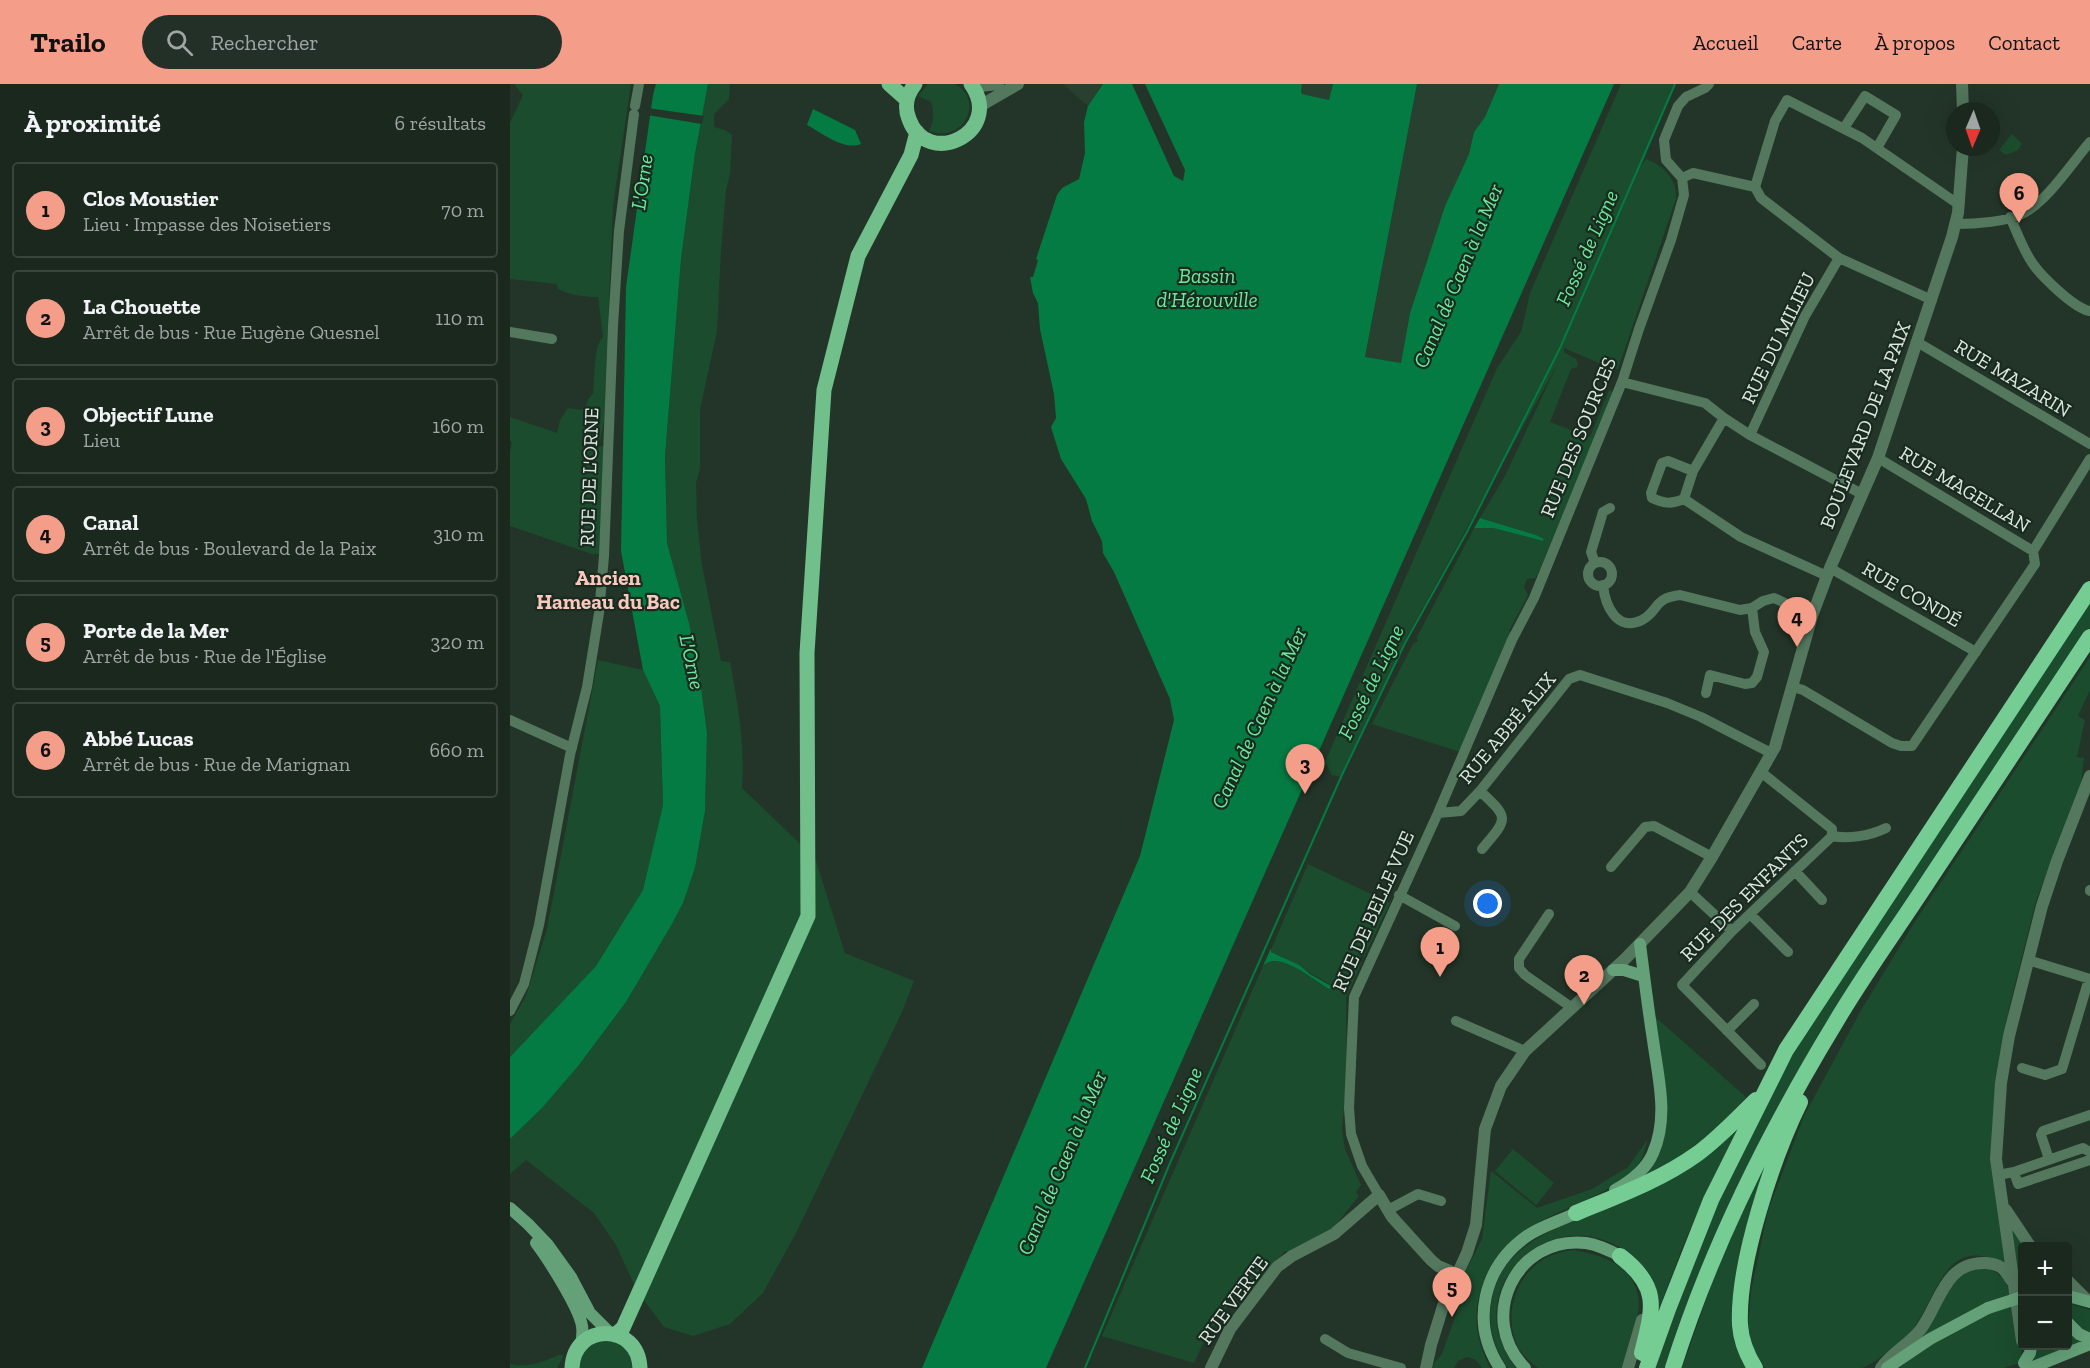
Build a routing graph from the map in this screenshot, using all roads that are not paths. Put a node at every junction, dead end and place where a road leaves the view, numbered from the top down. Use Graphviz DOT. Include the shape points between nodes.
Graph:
graph roads {
  1 [pos="639,84"];
  2 [pos="889,84"];
  3 [pos="915,84"];
  4 [pos="972,84"];
  5 [pos="998,84"];
  6 [pos="1018,84"];
  7 [pos="1709,84"];
  8 [pos="1962,84"];
  9 [pos="907,100"];
  10 [pos="1962,102"];
  11 [pos="979,109"];
  12 [pos="1844,128"];
  13 [pos="917,132"];
  14 [pos="932,142"];
  15 [pos="2090,142"];
  16 [pos="1877,148"];
  17 [pos="2081,153"];
  18 [pos="911,155"];
  19 [pos="1962,156"];
  20 [pos="2090,160"];
  21 [pos="1682,178"];
  22 [pos="1755,188"];
  23 [pos="1958,204"];
  24 [pos="2010,217"];
  25 [pos="1956,224"];
  26 [pos="1839,258"];
  27 [pos="1932,300"];
  28 [pos="2090,310"];
  29 [pos="510,332"];
  30 [pos="552,339"];
  31 [pos="1917,342"];
  32 [pos="1622,382"];
  33 [pos="1724,418"];
  34 [pos="1750,435"];
  35 [pos="2090,444"];
  36 [pos="1878,458"];
  37 [pos="2090,459"];
  38 [pos="1693,471"];
  39 [pos="1862,494"];
  40 [pos="1684,499"];
  41 [pos="1610,508"];
  42 [pos="2033,551"];
  43 [pos="1595,564"];
  44 [pos="1829,572"];
  45 [pos="1603,585"];
  46 [pos="2090,589"];
  47 [pos="1752,608"];
  48 [pos="1812,616"];
  49 [pos="2090,637"];
  50 [pos="1976,652"];
  51 [pos="1793,687"];
  52 [pos="1706,693"];
  53 [pos="510,720"];
  54 [pos="572,748"];
  55 [pos="1773,750"];
  56 [pos="1761,772"];
  57 [pos="2090,776"];
  58 [pos="1480,791"];
  59 [pos="1438,813"];
  60 [pos="1886,828"];
  61 [pos="1832,836"];
  62 [pos="1482,849"];
  63 [pos="1712,857"];
  64 [pos="1611,867"];
  65 [pos="1795,871"];
  66 [pos="1690,892"];
  67 [pos="1399,896"];
  68 [pos="1822,900"];
  69 [pos="1549,914"];
  70 [pos="1750,914"];
  71 [pos="1455,927"];
  72 [pos="1732,931"];
  73 [pos="1640,945"];
  74 [pos="1788,952"];
  75 [pos="2028,960"];
  76 [pos="1613,970"];
  77 [pos="1643,976"];
  78 [pos="2090,979"];
  79 [pos="1754,1004"];
  80 [pos="1571,1007"];
  81 [pos="510,1011"];
  82 [pos="1456,1021"];
  83 [pos="1728,1031"];
  84 [pos="1824,1042"];
  85 [pos="1525,1051"];
  86 [pos="1761,1065"];
  87 [pos="2022,1068"];
  88 [pos="1763,1093"];
  89 [pos="2090,1115"];
  90 [pos="2090,1152"];
  91 [pos="2049,1160"];
  92 [pos="2090,1160"];
  93 [pos="2014,1172"];
  94 [pos="1998,1175"];
  95 [pos="1379,1195"];
  96 [pos="1441,1201"];
  97 [pos="511,1209"];
  98 [pos="2004,1209"];
  99 [pos="1388,1210"];
  100 [pos="1576,1213"];
  101 [pos="2027,1242"];
  102 [pos="1620,1256"];
  103 [pos="1456,1274"];
  104 [pos="2014,1286"];
  105 [pos="2072,1286"];
  106 [pos="2072,1297"];
  107 [pos="2018,1299"];
  108 [pos="2089,1302"];
  109 [pos="2018,1314"];
  110 [pos="2072,1328"];
  111 [pos="618,1334"];
  112 [pos="1325,1339"];
  113 [pos="2090,1341"];
  114 [pos="580,1345"];
  115 [pos="2024,1350"];
  116 [pos="2030,1350"];
  117 [pos="571,1365"];
  118 [pos="2030,1366"];
  119 [pos="640,1368"];
  120 [pos="1211,1368"];
  121 [pos="1401,1368"];
  122 [pos="1426,1368"];
  123 [pos="1500,1368"];
  124 [pos="1525,1368"];
  125 [pos="1628,1368"];
  126 [pos="1638,1368"];
  127 [pos="1647,1368"];
  128 [pos="1673,1368"];
  129 [pos="1755,1368"];
  130 [pos="1886,1368"];
  1 -- 54 [label="street, RUE DE L'ORNE" via="619,231 599,613"];
  2 -- 9 [label="main road"];
  3 -- 9 [label="main road"];
  4 -- 5 [label="street"];
  4 -- 11 [label="main road"];
  6 -- 11 [label="street"];
  7 -- 21 [label="street" via="1678,106 1664,140 1666,160"];
  8 -- 10 [label="street"];
  9 -- 13 [label="main road" via="908,118"];
  11 -- 14 [label="main road" via="975,124 966,135 951,143"];
  12 -- 16 [label="street"];
  12 -- 16 [label="street" via="1864,96 1896,115"];
  12 -- 22 [label="street" via="1787,100 1774,122"];
  13 -- 14 [label="main road"];
  13 -- 18 [label="main road"];
  14 -- 18 [label="main road"];
  15 -- 17 [label="street"];
  16 -- 23 [label="street"];
  17 -- 20 [label="street"];
  17 -- 24 [label="street" via="2040,201"];
  18 -- 111 [label="main road" via="858,256 824,390 807,653 808,916"];
  19 -- 23 [label="street, BOULEVARD DE LA PAIX"];
  21 -- 22 [label="street" via="1693,173"];
  21 -- 32 [label="street, RUE DES SOURCES" via="1682,205"];
  22 -- 26 [label="street" via="1761,198"];
  23 -- 25 [label="street, BOULEVARD DE LA PAIX"];
  24 -- 25 [label="street"];
  24 -- 28 [label="street" via="2033,264 2061,293"];
  25 -- 27 [label="street, BOULEVARD DE LA PAIX"];
  26 -- 27 [label="street"];
  26 -- 34 [label="street, RUE DU MILIEU" via="1805,316"];
  27 -- 31 [label="street, BOULEVARD DE LA PAIX"];
  29 -- 30 [label="street"];
  31 -- 35 [label="street, RUE MAZARIN"];
  31 -- 36 [label="street, BOULEVARD DE LA PAIX"];
  32 -- 33 [label="street" via="1705,403"];
  32 -- 59 [label="street, RUE DES SOURCES" via="1534,598"];
  33 -- 34 [label="street"];
  33 -- 38 [label="street"];
  34 -- 39 [label="street"];
  36 -- 39 [label="street, BOULEVARD DE LA PAIX"];
  36 -- 42 [label="street, RUE MAGELLAN"];
  37 -- 42 [label="street"];
  38 -- 40 [label="street"];
  38 -- 40 [label="street" via="1668,460 1662,463 1651,493 1664,503"];
  39 -- 44 [label="street, BOULEVARD DE LA PAIX"];
  40 -- 44 [label="street, RUE CONDÉ" via="1741,537"];
  41 -- 43 [label="street" via="1603,512 1591,552"];
  42 -- 50 [label="street" via="2035,564"];
  43 -- 45 [label="street" via="1589,576 1596,585"];
  43 -- 45 [label="street" via="1606,564 1611,570 1611,578"];
  44 -- 48 [label="street, BOULEVARD DE LA PAIX"];
  44 -- 50 [label="street, RUE CONDÉ"];
  45 -- 47 [label="street" via="1611,613 1626,622 1644,619 1660,600 1670,596 1740,610"];
  46 -- 88 [label="highway" via="1786,1050"];
  47 -- 48 [label="street" via="1773,598"];
  47 -- 52 [label="street" via="1755,632 1764,652 1757,677 1745,684 1710,675"];
  48 -- 51 [label="street, BOULEVARD DE LA PAIX"];
  49 -- 84 [label="highway"];
  50 -- 51 [label="street" via="1912,746 1892,743"];
  51 -- 55 [label="street, BOULEVARD DE LA PAIX"];
  53 -- 54 [label="street"];
  54 -- 81 [label="street, RUE DE L'ORNE" via="539,925 524,984"];
  55 -- 56 [label="street, BOULEVARD DE LA PAIX"];
  55 -- 58 [label="street, RUE ABBÉ ALIX" via="1668,703 1580,675 1569,679"];
  56 -- 61 [label="street" via="1832,829"];
  56 -- 63 [label="street, BOULEVARD DE LA PAIX"];
  57 -- 75 [label="street" via="2057,861"];
  58 -- 59 [label="street, RUE ABBÉ ALIX" via="1461,811"];
  58 -- 62 [label="street" via="1502,815 1501,825"];
  59 -- 67 [label="street, RUE DE BELLE VUE"];
  60 -- 61 [label="street" via="1844,838"];
  61 -- 65 [label="street, RUE DES ENFANTS"];
  63 -- 64 [label="street" via="1654,826 1645,827"];
  63 -- 66 [label="street, BOULEVARD DE LA PAIX"];
  65 -- 68 [label="street"];
  65 -- 70 [label="street, RUE DES ENFANTS"];
  66 -- 72 [label="street"];
  66 -- 73 [label="street, BOULEVARD DE LA PAIX"];
  67 -- 71 [label="street"];
  67 -- 95 [label="street, RUE DE BELLE VUE" via="1352,1004 1351,1134 1362,1166"];
  69 -- 80 [label="street" via="1519,959 1519,968"];
  70 -- 72 [label="street, RUE DES ENFANTS"];
  70 -- 74 [label="street"];
  72 -- 83 [label="street, RUE DES ENFANTS" via="1682,985"];
  73 -- 76 [label="street, BOULEVARD DE LA PAIX"];
  73 -- 77 [label="main road"];
  75 -- 78 [label="street"];
  75 -- 94 [label="street" via="2001,1083"];
  76 -- 77 [label="main road"];
  76 -- 80 [label="street, BOULEVARD DE LA PAIX"];
  77 -- 100 [label="main road" via="1661,1098 1662,1122 1656,1144 1647,1163 1633,1178"];
  78 -- 87 [label="street" via="2062,1069 2045,1075"];
  79 -- 83 [label="street"];
  80 -- 85 [label="street, BOULEVARD DE LA PAIX"];
  82 -- 85 [label="street"];
  83 -- 86 [label="street"];
  84 -- 128 [label="highway" via="1772,1132 1736,1207 1690,1316"];
  84 -- 129 [label="highway" via="1822,1058 1776,1158 1745,1272 1740,1328 1745,1350"];
  85 -- 103 [label="street, BOULEVARD DE LA PAIX" via="1501,1086 1485,1129 1476,1225"];
  88 -- 100 [label="highway" via="1683,1164"];
  88 -- 127 [label="highway" via="1711,1200"];
  89 -- 91 [label="street" via="2043,1131"];
  90 -- 91 [label="street" via="2084,1148"];
  91 -- 93 [label="street"];
  92 -- 93 [label="street" via="2018,1184"];
  93 -- 94 [label="street"];
  94 -- 98 [label="street"];
  95 -- 99 [label="street, RUE DE BELLE VUE"];
  95 -- 120 [label="street, RUE VERTE" via="1334,1234 1276,1267 1230,1329"];
  96 -- 99 [label="street" via="1418,1194"];
  97 -- 111 [label="main road" via="548,1245 590,1313"];
  97 -- 114 [label="main road" via="551,1264 578,1313 582,1327"];
  98 -- 101 [label="street"];
  98 -- 104 [label="street"];
  99 -- 103 [label="street, RUE DE BELLE VUE" via="1431,1260"];
  100 -- 123 [label="main road" via="1526,1237 1494,1272 1484,1299 1483,1322"];
  102 -- 124 [label="main road" via="1597,1246 1566,1243 1536,1255 1518,1271 1507,1293 1503,1323 1512,1351"];
  102 -- 125 [label="street" via="1637,1279 1643,1297 1642,1317"];
  102 -- 126 [label="highway" via="1637,1269 1651,1294"];
  103 -- 122 [label="street, BOULEVARD DE LA PAIX"];
  104 -- 109 [label="street"];
  104 -- 130 [label="street" via="2000,1265 1977,1263 1960,1268 1943,1288 1921,1329 1886,1361"];
  105 -- 108 [label="street"];
  106 -- 108 [label="main road"];
  107 -- 130 [label="main road, bridge" via="1988,1308"];
  110 -- 113 [label="main road"];
  111 -- 114 [label="main road" via="594,1335"];
  111 -- 119 [label="main road" via="635,1350"];
  112 -- 121 [label="street" via="1348,1353"];
  113 -- 118 [label="main road"];
  114 -- 117 [label="main road"];
  115 -- 118 [label="street"];
  116 -- 118 [label="main road"];
}
